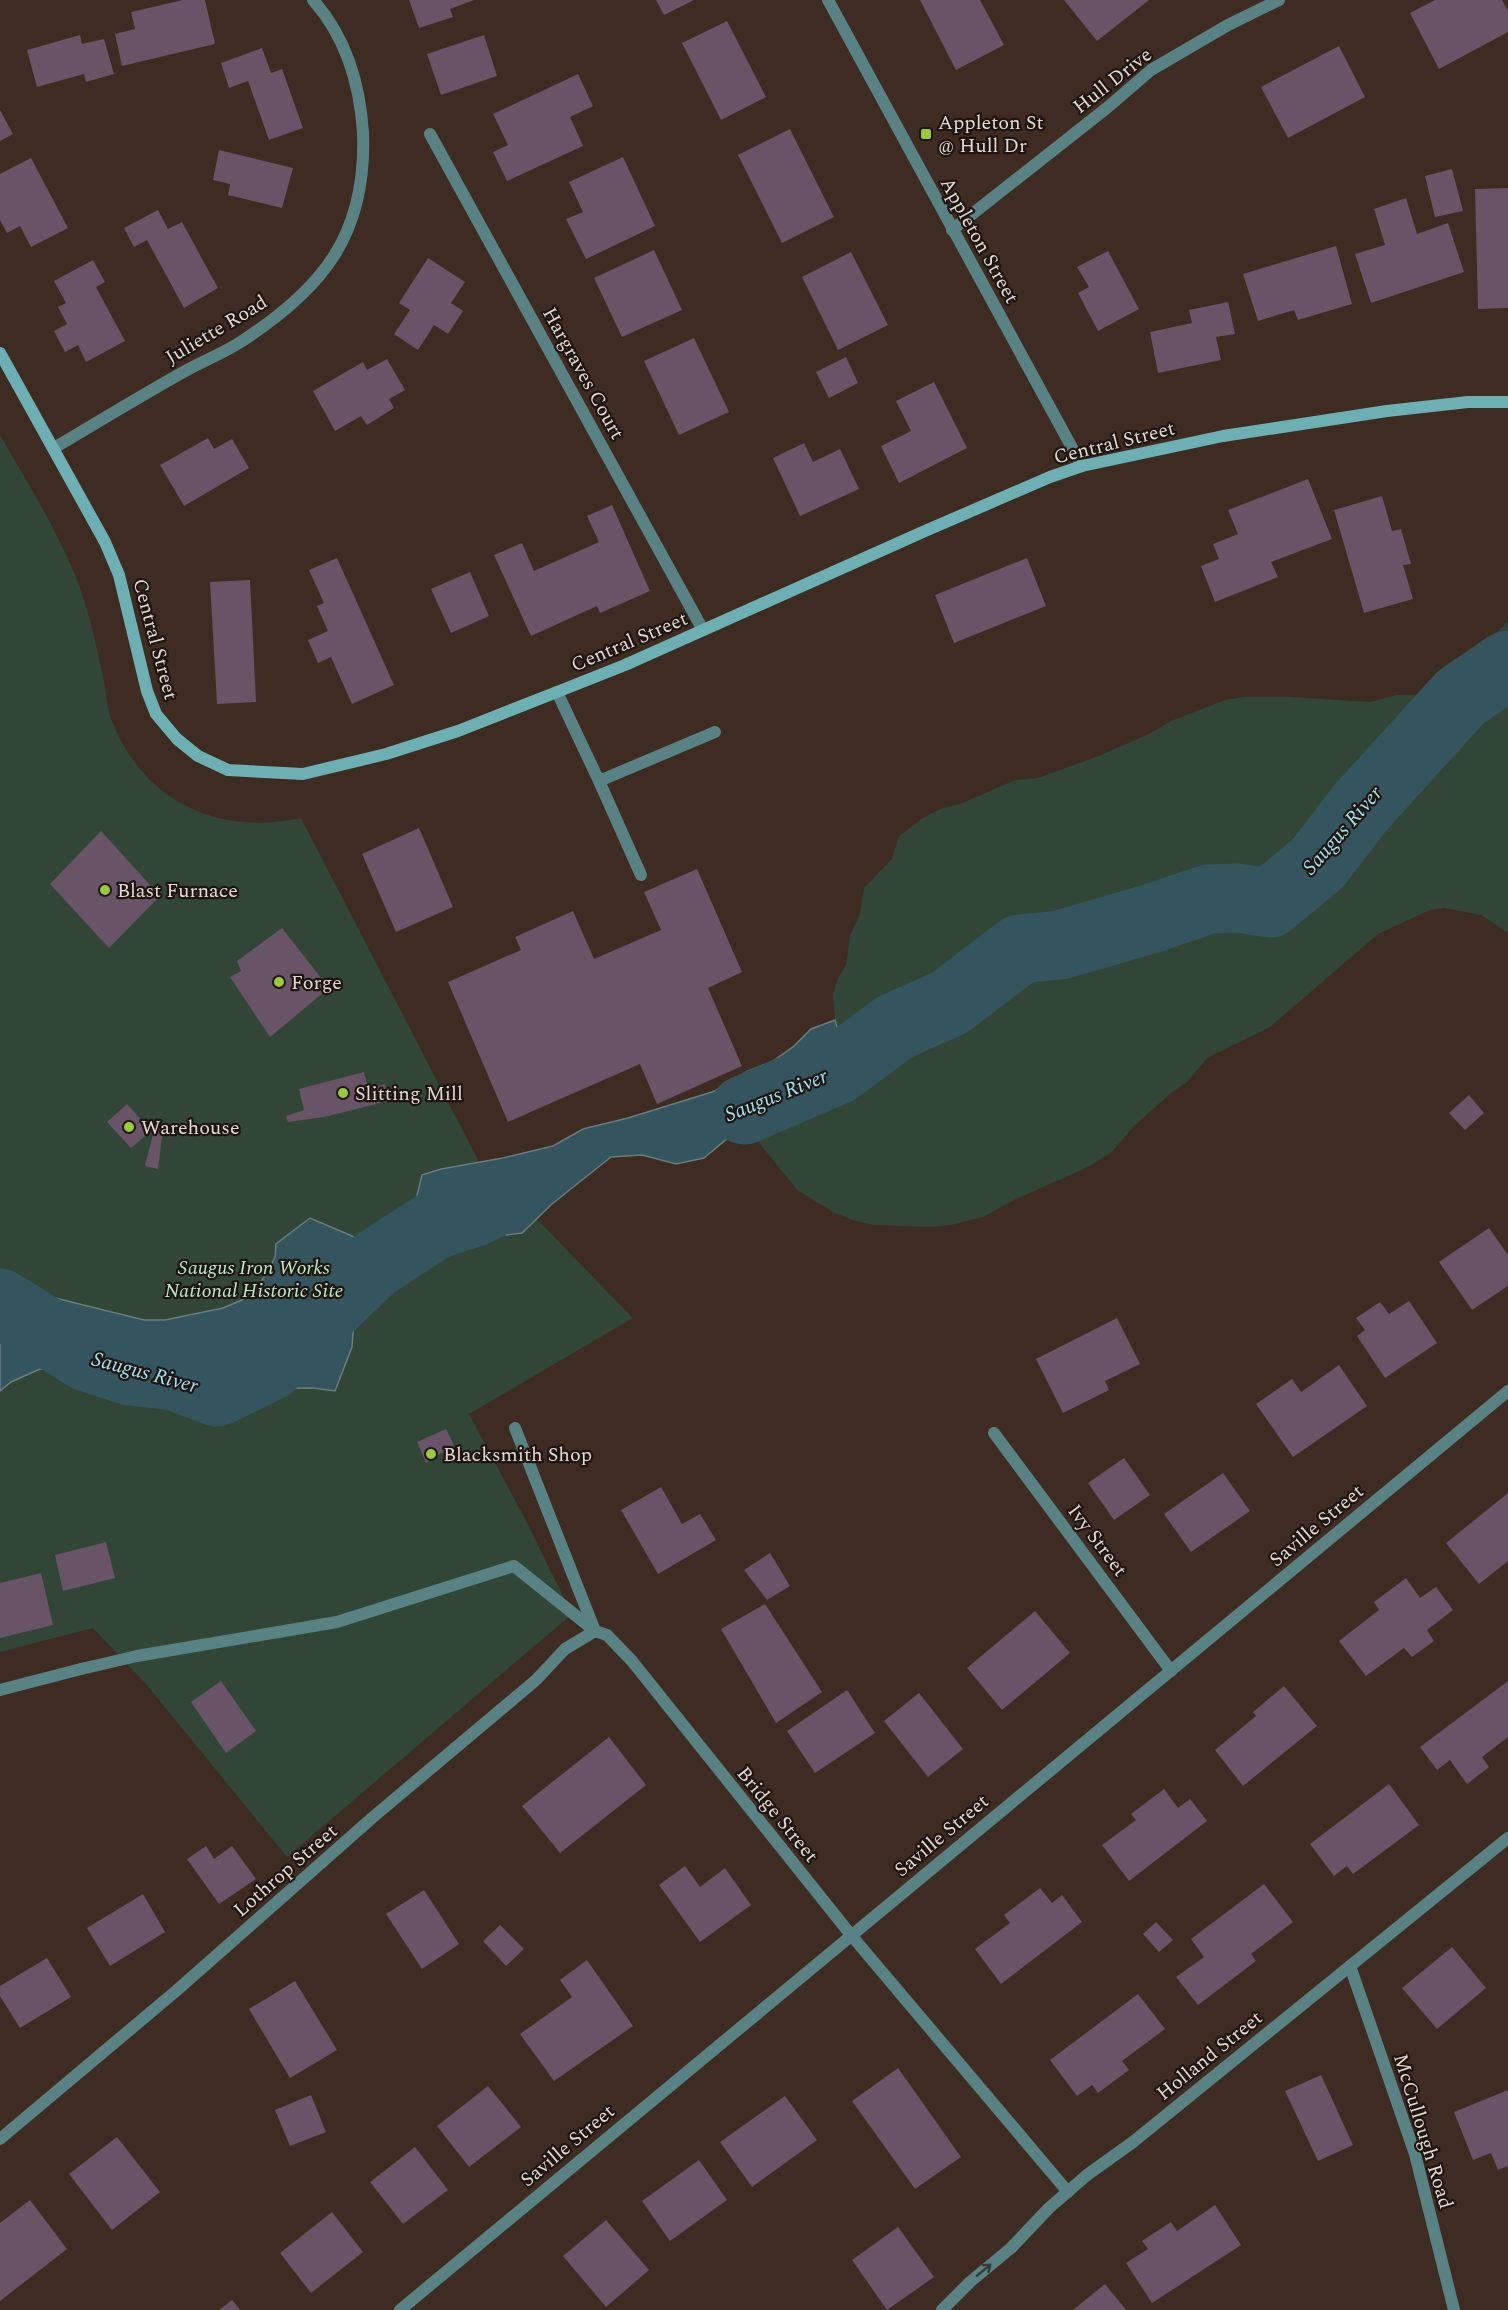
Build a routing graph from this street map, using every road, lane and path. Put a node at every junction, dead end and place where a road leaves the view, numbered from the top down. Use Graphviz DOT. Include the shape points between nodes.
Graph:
graph roads {
  1 [pos="313,0"];
  2 [pos="828,0"];
  3 [pos="1279,0"];
  4 [pos="430,134"];
  5 [pos="951,230"];
  6 [pos="0,353"];
  7 [pos="1508,402"];
  8 [pos="54,448"];
  9 [pos="1082,466"];
  10 [pos="703,630"];
  11 [pos="557,692"];
  12 [pos="715,732"];
  13 [pos="599,781"];
  14 [pos="641,874"];
  15 [pos="1508,1391"];
  16 [pos="515,1428"];
  17 [pos="994,1433"];
  18 [pos="595,1631"];
  19 [pos="1171,1671"];
  20 [pos="0,1690"];
  21 [pos="1508,1838"];
  22 [pos="850,1935"];
  23 [pos="1350,1966"];
  24 [pos="0,2139"];
  25 [pos="1068,2192"];
  26 [pos="400,2310"];
  27 [pos="942,2310"];
  28 [pos="1454,2310"];
  1 -- 8 [label="street, Juliette Road" via="348,56 361,104 364,158 357,207 339,250 311,285 279,315 237,344"];
  2 -- 5 [label="street, Appleton Street"];
  3 -- 5 [label="street, Hull Drive" via="1151,70"];
  4 -- 10 [label="street, Hargraves Court"];
  5 -- 9 [label="street, Appleton Street"];
  6 -- 8 [label="street, Central Street"];
  7 -- 9 [label="street, Central Street" via="1387,411 1223,436"];
  8 -- 11 [label="street, Central Street" via="119,575 156,714 177,740 198,756 228,770 303,774 458,731"];
  9 -- 10 [label="street, Central Street" via="924,531"];
  10 -- 11 [label="street, Central Street"];
  11 -- 13 [label="street"];
  12 -- 13 [label="street"];
  13 -- 14 [label="street"];
  15 -- 19 [label="street, Saville Street"];
  16 -- 18 [label="street"];
  17 -- 19 [label="street, Ivy Street"];
  18 -- 20 [label="street, Bridge Street" via="514,1566 338,1622 137,1656"];
  18 -- 22 [label="street, Bridge Street" via="607,1635 632,1661"];
  18 -- 24 [label="street, Lothrop Street" via="565,1649 536,1680"];
  19 -- 22 [label="street, Saville Street"];
  21 -- 23 [label="street, Holland Street"];
  22 -- 25 [label="street, Bridge Street"];
  22 -- 26 [label="street, Saville Street"];
  23 -- 25 [label="street, Holland Street"];
  23 -- 28 [label="street, McCullough Road" via="1414,2154"];
  27 -- 25 [label="street, Holland Street, one-way"];
}
